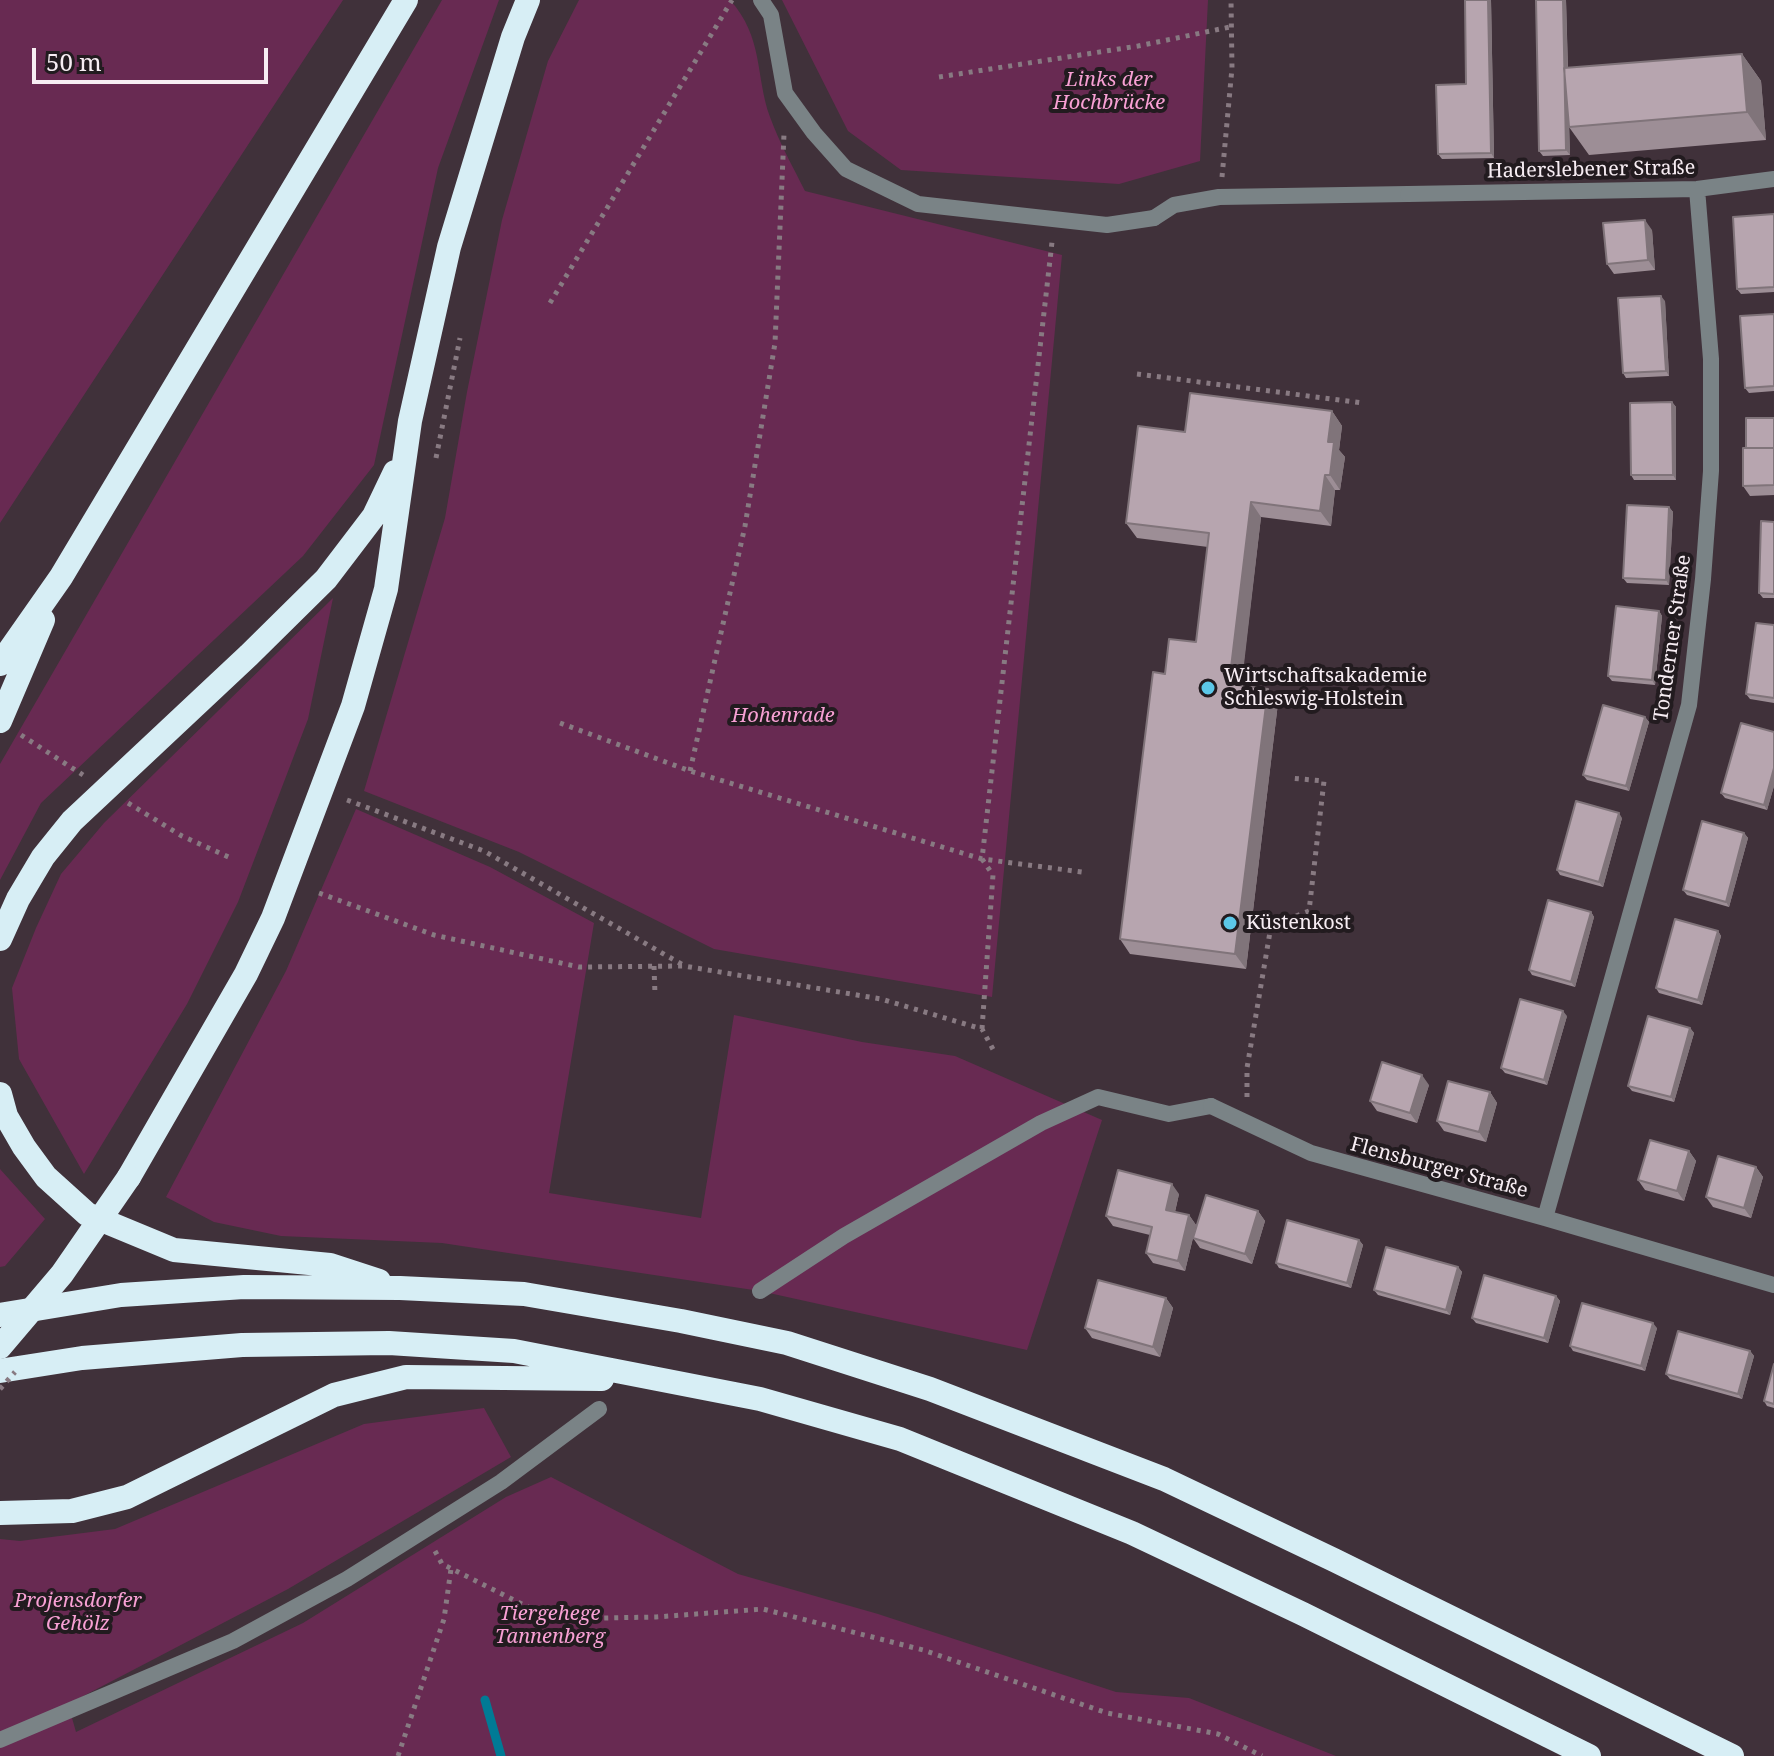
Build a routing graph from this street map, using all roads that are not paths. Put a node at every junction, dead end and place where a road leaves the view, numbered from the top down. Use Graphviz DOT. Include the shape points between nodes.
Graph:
graph roads {
  1 [pos="406,0"];
  2 [pos="528,0"];
  3 [pos="761,0"];
  4 [pos="1774,179"];
  5 [pos="1697,189"];
  6 [pos="405,451"];
  7 [pos="61,577"];
  8 [pos="0,664"];
  9 [pos="10,728"];
  10 [pos="0,939"];
  11 [pos="0,1094"];
  12 [pos="1545,1218"];
  13 [pos="1774,1285"];
  14 [pos="400,1288"];
  15 [pos="760,1291"];
  16 [pos="0,1315"];
  17 [pos="0,1347"];
  18 [pos="0,1371"];
  19 [pos="669,1380"];
  20 [pos="599,1409"];
  21 [pos="0,1513"];
  22 [pos="0,1740"];
  23 [pos="1589,1756"];
  24 [pos="1732,1756"];
  1 -- 7 [label="highway"];
  2 -- 6 [label="highway" via="449,247"];
  3 -- 5 [label="street, Haderslebener Straße" via="771,15 785,93 814,133 846,169 918,204 1107,225 1154,218 1174,205 1219,197"];
  4 -- 5 [label="street, Haderslebener Straße"];
  5 -- 12 [label="street, Tonderner Straße" via="1711,359 1711,471 1689,705"];
  6 -- 10 [label="highway" via="374,516 326,579 72,821 30,878"];
  6 -- 17 [label="highway, bridge" via="386,589 348,719 273,918 129,1177 62,1274"];
  7 -- 8 [label="highway"];
  7 -- 9 [label="highway"];
  11 -- 14 [label="highway" via="24,1147 46,1177 87,1214 174,1250 330,1265"];
  12 -- 13 [label="street, Flensburger Straße"];
  12 -- 15 [label="street, Flensburger Straße" via="1311,1153 1211,1106 1169,1114 1098,1097 1041,1123"];
  14 -- 16 [label="highway" via="244,1287 121,1295"];
  14 -- 24 [label="highway" via="524,1294 681,1321 787,1343 930,1389 1164,1479"];
  18 -- 19 [label="highway" via="82,1358 242,1345 389,1343 514,1351"];
  19 -- 21 [label="highway" via="406,1377 334,1395 127,1497 72,1511"];
  19 -- 23 [label="highway" via="760,1399 915,1444 1132,1533"];
  20 -- 22 [label="street" via="501,1482 347,1579 233,1641"];
}
